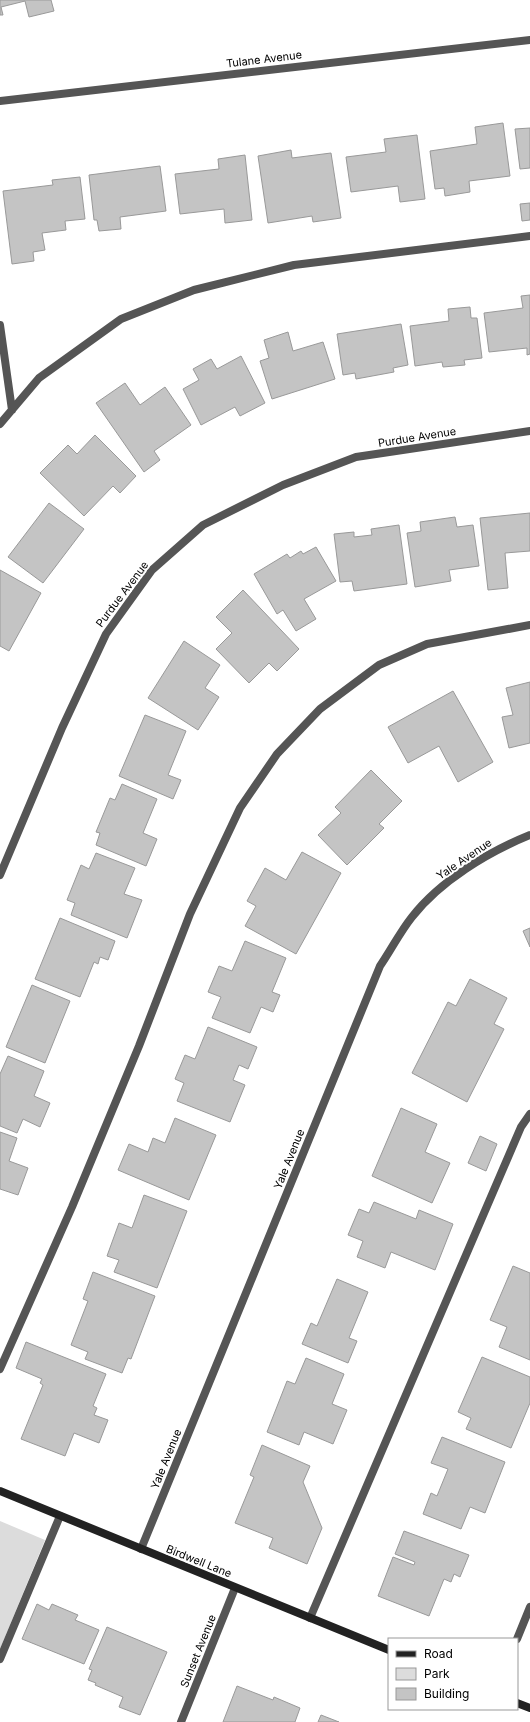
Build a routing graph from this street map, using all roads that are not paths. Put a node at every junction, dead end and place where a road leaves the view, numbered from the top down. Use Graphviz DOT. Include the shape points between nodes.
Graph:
graph roads {
  1 [pos="530,40"];
  2 [pos="0,101"];
  3 [pos="530,236"];
  4 [pos="0,324"];
  5 [pos="12,410"];
  6 [pos="0,424"];
  7 [pos="530,431"];
  8 [pos="530,625"];
  9 [pos="530,835"];
  10 [pos="0,875"];
  11 [pos="530,1114"];
  12 [pos="0,1369"];
  13 [pos="0,1492"];
  14 [pos="60,1516"];
  15 [pos="141,1549"];
  16 [pos="235,1588"];
  17 [pos="530,1607"];
  18 [pos="310,1618"];
  19 [pos="517,1638"];
  20 [pos="388,1650"];
  21 [pos="0,1659"];
  22 [pos="518,1703"];
  23 [pos="530,1708"];
  24 [pos="181,1722"];
  1 -- 2 [label="street, Tulane Avenue"];
  3 -- 5 [label="street" via="294,265 194,290 121,319 39,378"];
  4 -- 5 [label="street"];
  5 -- 6 [label="street"];
  7 -- 10 [label="street, Purdue Avenue" via="356,457 283,485 203,525 152,570 106,634 62,728"];
  8 -- 12 [label="street" via="427,644 379,665 320,709 277,754 240,808 190,914 139,1046 72,1207"];
  9 -- 15 [label="street, Yale Avenue" via="506,845 446,882 413,916 380,966"];
  11 -- 18 [label="street" via="517,1134"];
  13 -- 14 [label="main road, Birdwell Lane"];
  14 -- 15 [label="main road, Birdwell Lane"];
  14 -- 21 [label="street"];
  15 -- 16 [label="main road, Birdwell Lane"];
  16 -- 18 [label="main road, Birdwell Lane"];
  16 -- 24 [label="street, Sunset Avenue"];
  17 -- 19 [label="street"];
  18 -- 20 [label="main road, Birdwell Lane"];
  22 -- 23 [label="main road"];
}
